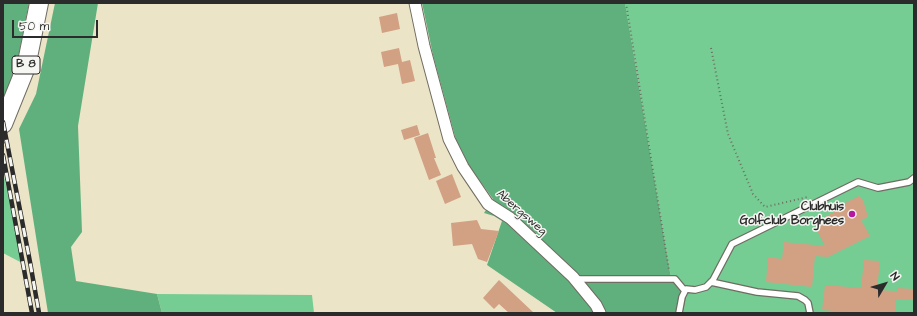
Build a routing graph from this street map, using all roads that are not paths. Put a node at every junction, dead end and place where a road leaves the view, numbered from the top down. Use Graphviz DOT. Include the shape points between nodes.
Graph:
graph roads {
  1 [pos="39,3"];
  2 [pos="415,3"];
  3 [pos="3,124"];
  4 [pos="914,178"];
  5 [pos="574,279"];
  6 [pos="711,282"];
  7 [pos="685,291"];
  8 [pos="600,313"];
  9 [pos="679,313"];
  10 [pos="810,313"];
  1 -- 3 [label="main road, B 8" via="26,67"];
  2 -- 5 [label="street, Abergsweg" via="449,139 463,167 488,204 510,218"];
  4 -- 6 [label="lane" via="909,182 878,188 858,182 779,219 732,244"];
  5 -- 7 [label="lane" via="675,279"];
  5 -- 8 [label="street, Abergsweg"];
  6 -- 7 [label="lane" via="706,287"];
  6 -- 10 [label="lane" via="757,292 798,296 808,303"];
  7 -- 9 [label="lane"];
}
